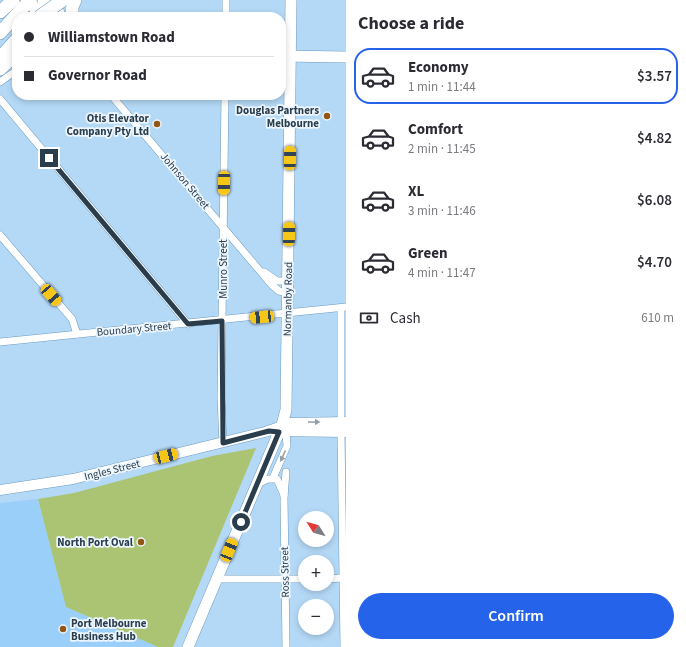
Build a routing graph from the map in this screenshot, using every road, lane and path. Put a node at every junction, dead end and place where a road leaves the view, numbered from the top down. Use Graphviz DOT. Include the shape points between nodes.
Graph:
graph roads {
  1 [pos="13,0"];
  2 [pos="30,0"];
  3 [pos="44,0"];
  4 [pos="51,0"];
  5 [pos="54,0"];
  6 [pos="226,0"];
  7 [pos="291,0"];
  8 [pos="66,7"];
  9 [pos="0,12"];
  10 [pos="19,12"];
  11 [pos="36,12"];
  12 [pos="42,12"];
  13 [pos="45,12"];
  14 [pos="52,12"];
  15 [pos="226,12"];
  16 [pos="12,20"];
  17 [pos="12,33"];
  18 [pos="0,34"];
  19 [pos="12,38"];
  20 [pos="12,45"];
  21 [pos="0,49"];
  22 [pos="286,56"];
  23 [pos="346,57"];
  24 [pos="0,58"];
  25 [pos="12,58"];
  26 [pos="0,69"];
  27 [pos="12,74"];
  28 [pos="0,82"];
  29 [pos="0,99"];
  30 [pos="114,100"];
  31 [pos="225,100"];
  32 [pos="223,226"];
  33 [pos="0,235"];
  34 [pos="258,268"];
  35 [pos="288,281"];
  36 [pos="288,293"];
  37 [pos="343,308"];
  38 [pos="288,314"];
  39 [pos="222,321"];
  40 [pos="188,324"];
  41 [pos="77,334"];
  42 [pos="0,342"];
  43 [pos="344,427"];
  44 [pos="279,430"];
  45 [pos="223,443"];
  46 [pos="275,478"];
  47 [pos="256,484"];
  48 [pos="0,490"];
  49 [pos="284,497"];
  50 [pos="217,579"];
  51 [pos="286,579"];
  52 [pos="298,579"];
  53 [pos="334,579"];
  54 [pos="345,580"];
  55 [pos="188,647"];
  56 [pos="286,647"];
  57 [pos="344,647"];
  1 -- 9 [label="highway"];
  2 -- 10 [label="highway"];
  2 -- 11 [label="main road"];
  3 -- 13 [label="highway"];
  4 -- 12 [label="highway"];
  5 -- 8 [label="highway"];
  6 -- 15 [label="street"];
  7 -- 22 [label="main road, Normanby Road"];
  8 -- 14 [label="highway, bridge"];
  16 -- 18 [label="highway"];
  17 -- 18 [label="highway"];
  19 -- 21 [label="highway"];
  20 -- 24 [label="highway"];
  22 -- 23 [label="main road"];
  22 -- 35 [label="main road, Normanby Road"];
  25 -- 26 [label="highway"];
  27 -- 28 [label="street"];
  29 -- 40 [label="street"];
  30 -- 32 [label="street, Johnson Street"];
  31 -- 32 [label="street, Munro Street"];
  32 -- 34 [label="street, Johnson Street"];
  32 -- 39 [label="street, Munro Street"];
  33 -- 41 [label="street" via="72,320"];
  34 -- 35 [label="street, Johnson Street" via="277,281"];
  34 -- 36 [label="street, Johnson Street" via="279,291"];
  35 -- 36 [label="main road, Normanby Road"];
  36 -- 38 [label="main road, Normanby Road"];
  37 -- 38 [label="street, Boundary Street"];
  37 -- 43 [label="street"];
  38 -- 39 [label="street, Boundary Street"];
  38 -- 44 [label="main road, Normanby Road" via="288,392 286,410"];
  39 -- 40 [label="street, Boundary Street"];
  39 -- 45 [label="street, Munro Street"];
  40 -- 41 [label="street, Boundary Street"];
  41 -- 42 [label="street, Boundary Street"];
  43 -- 44 [label="street, Ingles Street" via="298,422"];
  43 -- 54 [label="street"];
  44 -- 45 [label="street, Ingles Street"];
  44 -- 46 [label="street, one-way" via="287,446"];
  44 -- 47 [label="main road, Normanby Road"];
  45 -- 48 [label="street, Ingles Street" via="66,481"];
  46 -- 47 [label="street, Ross Street"];
  46 -- 49 [label="street, Ross Street"];
  46 -- 49 [label="street, Ross Street" via="283,476 287,470"];
  47 -- 50 [label="main road, Normanby Road"];
  49 -- 51 [label="street, Ross Street"];
  50 -- 51 [label="street"];
  50 -- 55 [label="main road, Normanby Road"];
  51 -- 52 [label="street"];
  51 -- 56 [label="street, Ross Street"];
  53 -- 54 [label="street"];
  54 -- 57 [label="street"];
}
